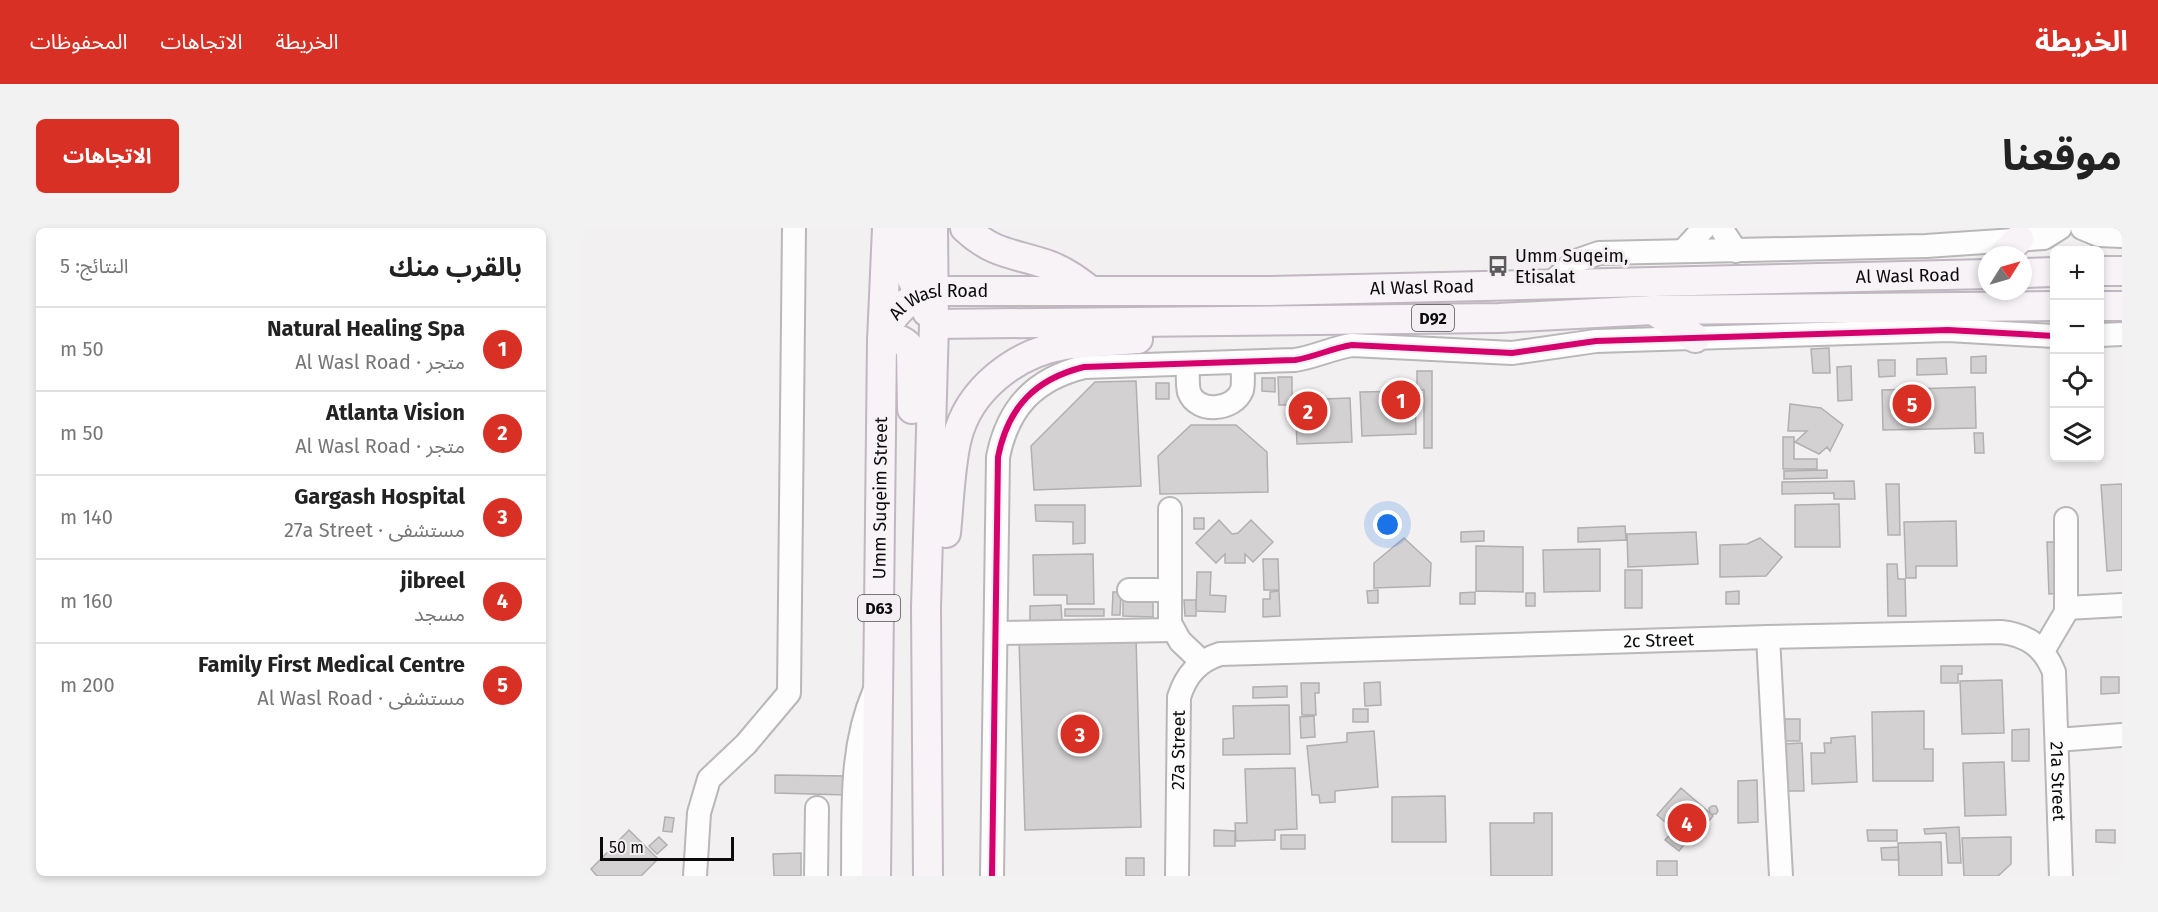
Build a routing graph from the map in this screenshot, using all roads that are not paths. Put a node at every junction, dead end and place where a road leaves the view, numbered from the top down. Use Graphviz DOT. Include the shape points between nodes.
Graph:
graph roads {
  1 [pos="794,228"];
  2 [pos="887,228"];
  3 [pos="911,228"];
  4 [pos="933,228"];
  5 [pos="965,228"];
  6 [pos="1704,228"];
  7 [pos="1721,228"];
  8 [pos="2060,228"];
  9 [pos="2082,228"];
  10 [pos="2122,236"];
  11 [pos="1828,237"];
  12 [pos="2028,246"];
  13 [pos="1684,250"];
  14 [pos="1736,251"];
  15 [pos="1978,258"];
  16 [pos="1978,263"];
  17 [pos="2122,270"];
  18 [pos="2104,271"];
  19 [pos="2050,272"];
  20 [pos="2032,273"];
  21 [pos="924,282"];
  22 [pos="1550,284"];
  23 [pos="1090,291"];
  24 [pos="2050,306"];
  25 [pos="2104,306"];
  26 [pos="2122,306"];
  27 [pos="1653,310"];
  28 [pos="1212,320"];
  29 [pos="934,324"];
  30 [pos="2122,334"];
  31 [pos="2104,335"];
  32 [pos="2050,336"];
  33 [pos="1695,338"];
  34 [pos="882,341"];
  35 [pos="1243,362"];
  36 [pos="1188,364"];
  37 [pos="1170,509"];
  38 [pos="2066,519"];
  39 [pos="928,570"];
  40 [pos="1129,590"];
  41 [pos="1170,590"];
  42 [pos="2122,605"];
  43 [pos="926,608"];
  44 [pos="2066,608"];
  45 [pos="1173,630"];
  46 [pos="996,633"];
  47 [pos="1768,637"];
  48 [pos="2043,651"];
  49 [pos="1202,662"];
  50 [pos="2122,735"];
  51 [pos="2057,740"];
  52 [pos="817,808"];
  53 [pos="816,872"];
  54 [pos="861,874"];
  55 [pos="695,876"];
  56 [pos="928,876"];
  57 [pos="992,876"];
  58 [pos="1177,876"];
  59 [pos="1781,876"];
  60 [pos="2061,876"];
  1 -- 55 [label="street" via="789,693 746,744 709,779 699,813"];
  2 -- 34 [label="main road, Umm Suqeim Street / D63"];
  3 -- 21 [label="main road"];
  4 -- 21 [label="main road, D63"];
  5 -- 23 [label="main road" via="998,251 1053,267"];
  6 -- 13 [label="street"];
  7 -- 14 [label="street"];
  8 -- 12 [label="street"];
  9 -- 10 [label="street" via="2099,235"];
  11 -- 14 [label="street"];
  11 -- 15 [label="street" via="1926,246"];
  13 -- 14 [label="street"];
  13 -- 22 [label="street" via="1587,256 1562,271"];
  16 -- 22 [label="main road, Al Wasl Road / D92"];
  17 -- 18 [label="main road"];
  19 -- 20 [label="main road"];
  21 -- 23 [label="main road, Al Wasl Road / D92"];
  21 -- 29 [label="main road, D63"];
  21 -- 34 [label="main road, Al Wasl Road" via="898,309"];
  22 -- 23 [label="main road, Al Wasl Road / D92"];
  24 -- 27 [label="main road, Al Wasl Road / D92"];
  25 -- 26 [label="main road"];
  27 -- 28 [label="main road, Al Wasl Road / D92" via="1499,318"];
  27 -- 33 [label="main road"];
  28 -- 29 [label="main road, Al Wasl Road / D92"];
  28 -- 39 [label="main road" via="1146,338 1044,351 1015,364 990,383 961,424 946,535"];
  29 -- 39 [label="main road, D63"];
  30 -- 31 [label="street"];
  32 -- 33 [label="street" via="1948,330"];
  33 -- 35 [label="street" via="1587,341 1512,353 1352,345 1295,360"];
  34 -- 43 [label="main road" via="903,341 913,354 910,535"];
  34 -- 54 [label="main road, Umm Suqeim Street / D63" via="878,682"];
  35 -- 36 [label="street"];
  35 -- 36 [label="street" via="1239,395 1227,405 1213,408 1199,402 1189,391"];
  36 -- 46 [label="street" via="1068,371 1039,386 1016,410 1001,440 998,457"];
  37 -- 41 [label="street"];
  38 -- 44 [label="street"];
  39 -- 43 [label="main road, D63"];
  40 -- 41 [label="street"];
  41 -- 45 [label="street"];
  42 -- 44 [label="street"];
  43 -- 56 [label="main road, D63"];
  44 -- 48 [label="street" via="2063,620"];
  45 -- 46 [label="street"];
  45 -- 49 [label="street"];
  46 -- 57 [label="street"];
  47 -- 48 [label="street, 2c Street" via="2001,633 2024,637"];
  47 -- 49 [label="street, 2c Street" via="1231,652"];
  47 -- 59 [label="street"];
  48 -- 51 [label="street, 21a Street" via="2056,684"];
  49 -- 58 [label="street, 27a Street" via="1187,677 1179,697"];
  50 -- 51 [label="street"];
  51 -- 60 [label="street, 21a Street"];
  52 -- 53 [label="street"];
  53 -- 54 [label="street"];
}
